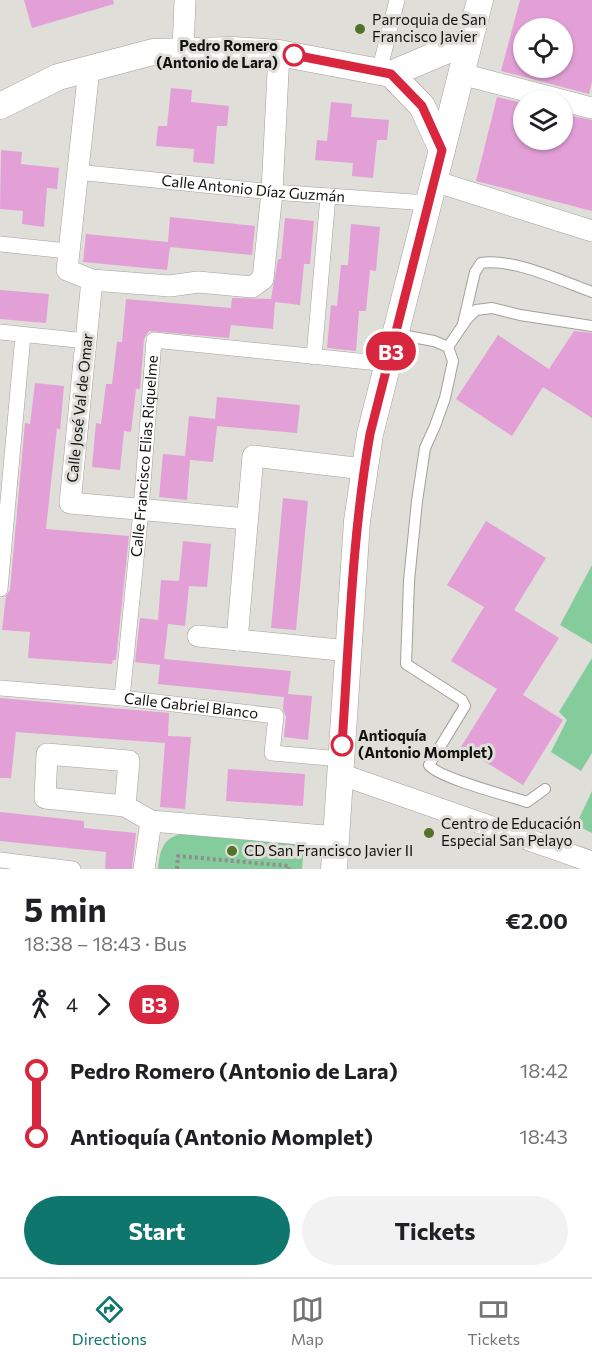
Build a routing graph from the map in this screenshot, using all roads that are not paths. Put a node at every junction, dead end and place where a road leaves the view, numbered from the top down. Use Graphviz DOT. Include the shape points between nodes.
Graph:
graph roads {
  1 [pos="185,0"];
  2 [pos="397,0"];
  3 [pos="480,0"];
  4 [pos="469,41"];
  5 [pos="183,51"];
  6 [pos="279,53"];
  7 [pos="89,69"];
  8 [pos="385,73"];
  9 [pos="461,74"];
  10 [pos="1,102"];
  11 [pos="592,108"];
  12 [pos="442,150"];
  13 [pos="77,172"];
  14 [pos="272,192"];
  15 [pos="431,192"];
  16 [pos="328,196"];
  17 [pos="592,231"];
  18 [pos="0,244"];
  19 [pos="68,251"];
  20 [pos="92,280"];
  21 [pos="592,292"];
  22 [pos="463,324"];
  23 [pos="592,326"];
  24 [pos="0,332"];
  25 [pos="396,334"];
  26 [pos="23,335"];
  27 [pos="86,341"];
  28 [pos="448,347"];
  29 [pos="314,357"];
  30 [pos="388,364"];
  31 [pos="364,469"];
  32 [pos="141,510"];
  33 [pos="247,519"];
  34 [pos="0,588"];
  35 [pos="198,636"];
  36 [pos="237,640"];
  37 [pos="348,651"];
  38 [pos="0,688"];
  39 [pos="122,698"];
  40 [pos="340,766"];
  41 [pos="546,789"];
  42 [pos="125,806"];
  43 [pos="151,821"];
  44 [pos="336,837"];
  45 [pos="0,860"];
  46 [pos="592,861"];
  47 [pos="73,869"];
  48 [pos="144,869"];
  49 [pos="334,869"];
  1 -- 5 [label="street"];
  2 -- 8 [label="street"];
  3 -- 4 [label="street"];
  4 -- 8 [label="street"];
  4 -- 9 [label="street"];
  5 -- 6 [label="street"];
  5 -- 7 [label="street" via="153,52"];
  6 -- 8 [label="street"];
  6 -- 14 [label="street"];
  7 -- 10 [label="street" via="58,77"];
  7 -- 13 [label="street"];
  8 -- 12 [label="street" via="422,106"];
  9 -- 11 [label="street"];
  9 -- 12 [label="street"];
  12 -- 15 [label="street"];
  13 -- 14 [label="street, Calle Antonio Díaz Guzmán"];
  13 -- 19 [label="street"];
  14 -- 16 [label="street, Calle Antonio Díaz Guzmán"];
  14 -- 20 [label="street" via="263,279 252,287"];
  15 -- 16 [label="street, Calle Antonio Díaz Guzmán"];
  15 -- 17 [label="street"];
  15 -- 25 [label="street"];
  16 -- 29 [label="street"];
  18 -- 19 [label="street"];
  19 -- 20 [label="street" via="67,270"];
  20 -- 27 [label="street, Calle José Val de Omar"];
  21 -- 22 [label="lane" via="526,269 492,261 481,263 475,272"];
  22 -- 23 [label="lane" via="476,310 492,308"];
  22 -- 28 [label="lane"];
  24 -- 26 [label="street"];
  25 -- 28 [label="lane"];
  25 -- 30 [label="street"];
  26 -- 27 [label="street"];
  26 -- 34 [label="street"];
  27 -- 32 [label="street, Calle José Val de Omar" via="70,503"];
  28 -- 41 [label="lane" via="453,361 445,398 425,448 417,501 406,664 462,700 465,706 429,765 432,769 527,802"];
  29 -- 30 [label="street, Calle Francisco Elias Riquelme"];
  29 -- 32 [label="street, Calle Francisco Elias Riquelme" via="154,340"];
  30 -- 31 [label="street"];
  31 -- 33 [label="street" via="253,456"];
  31 -- 37 [label="street"];
  32 -- 33 [label="street, Calle José Val de Omar"];
  32 -- 39 [label="street, Calle Francisco Elias Riquelme"];
  33 -- 36 [label="street"];
  35 -- 36 [label="street"];
  36 -- 37 [label="street"];
  37 -- 40 [label="street"];
  38 -- 39 [label="street, Calle Gabriel Blanco"];
  39 -- 40 [label="street, Calle Gabriel Blanco" via="276,716 272,753"];
  40 -- 44 [label="street"];
  40 -- 46 [label="street, Calle Gabriel Blanco"];
  42 -- 43 [label="street"];
  43 -- 44 [label="street"];
  43 -- 48 [label="street"];
  44 -- 49 [label="street"];
  45 -- 47 [label="street"];
}
